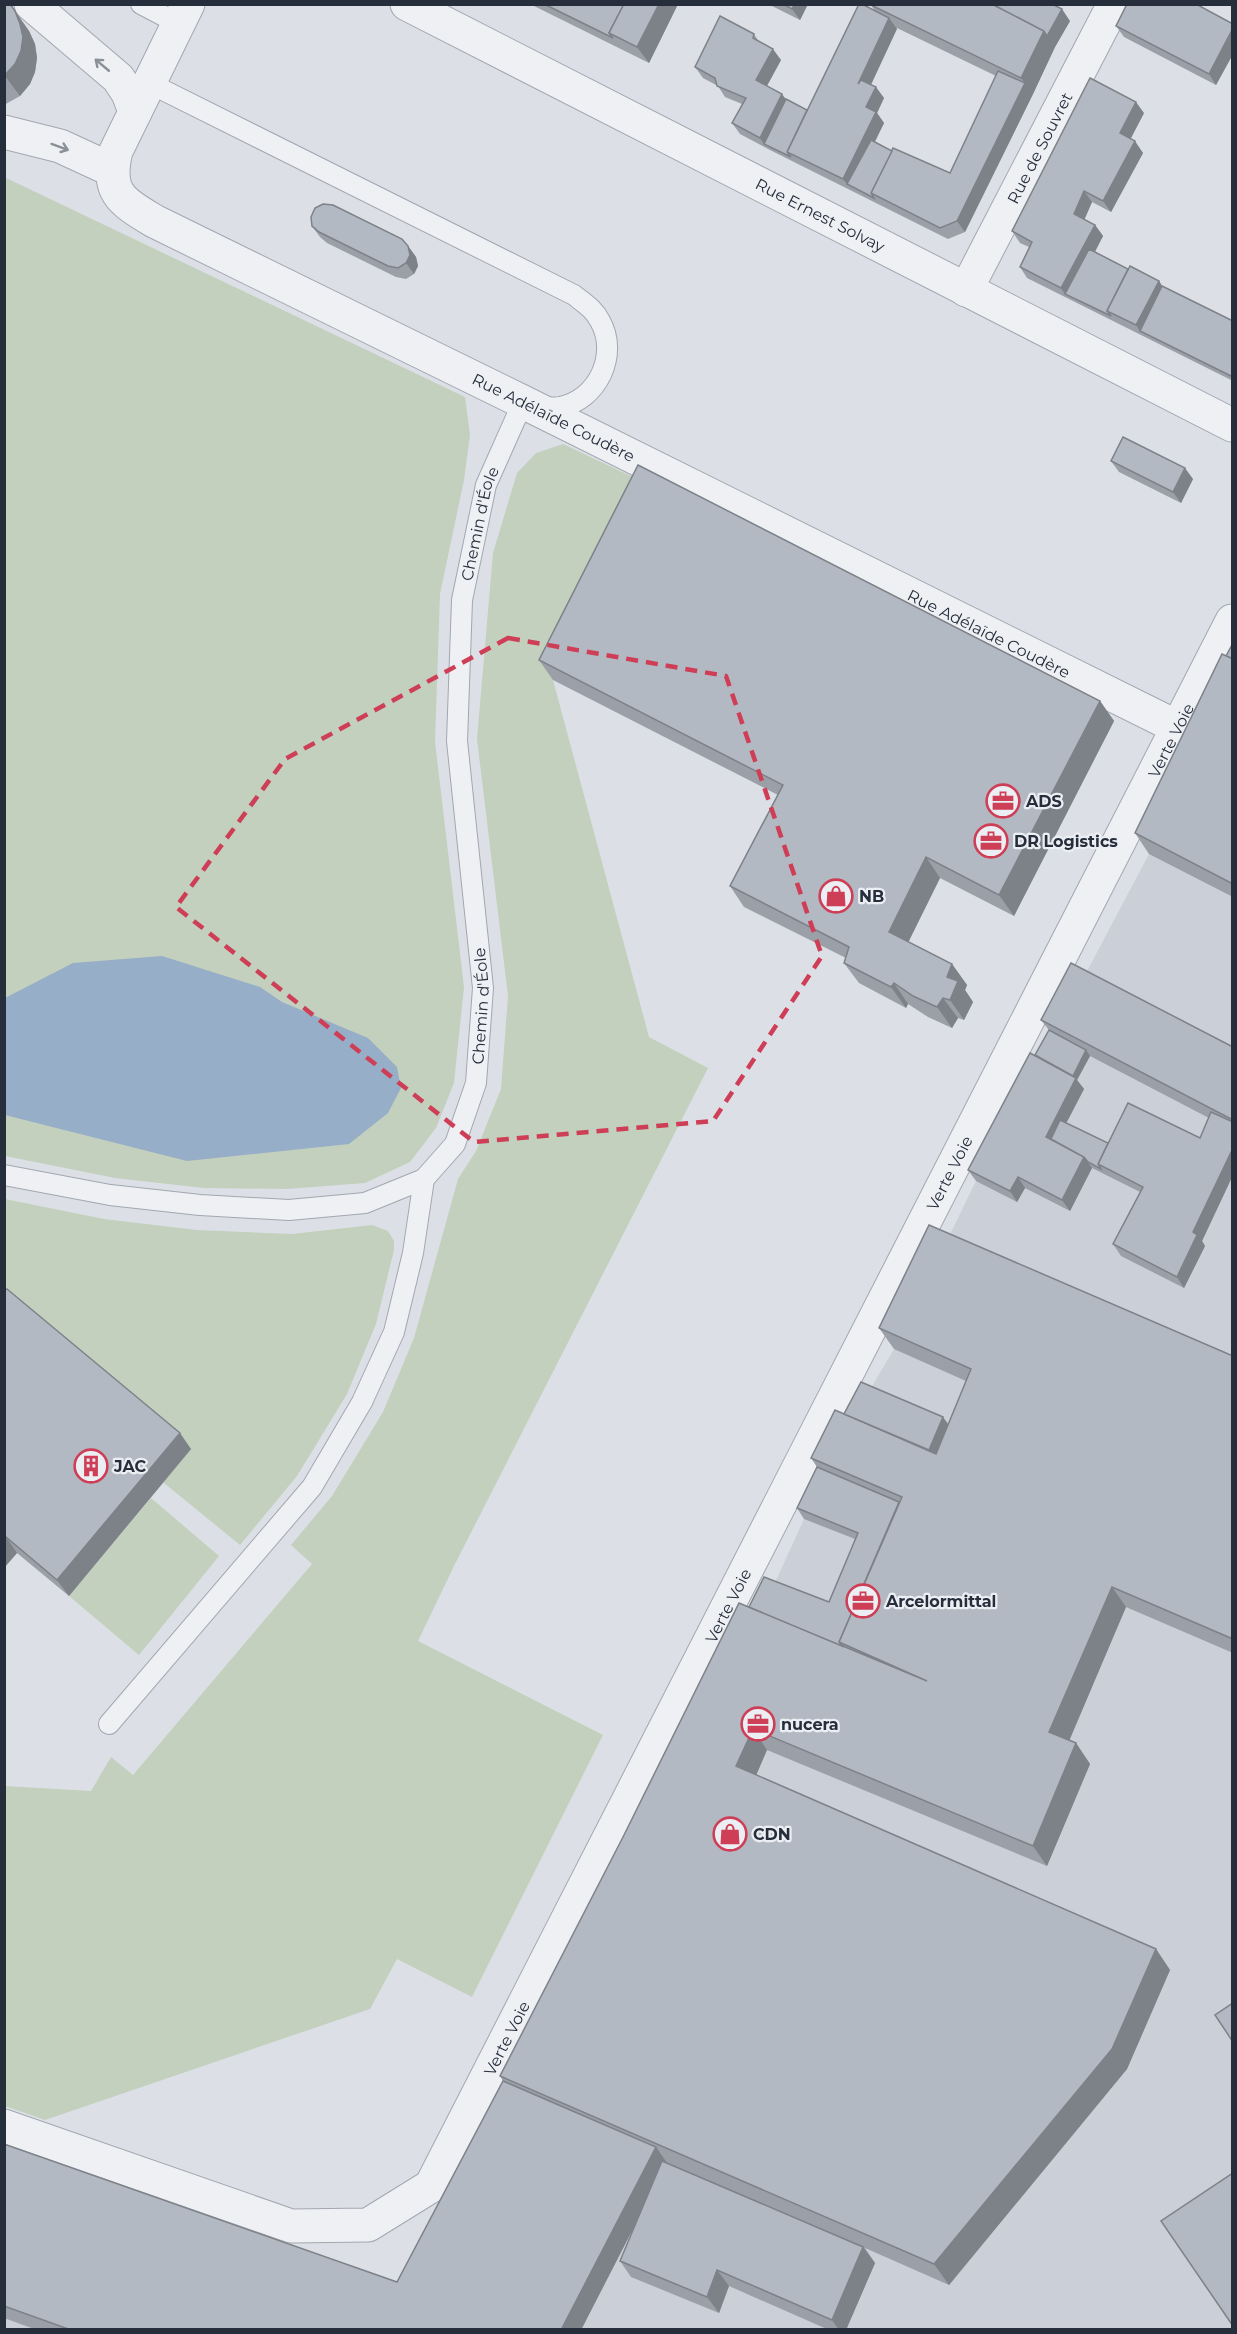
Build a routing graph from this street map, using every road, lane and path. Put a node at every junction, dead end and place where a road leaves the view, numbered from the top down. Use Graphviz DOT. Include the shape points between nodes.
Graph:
graph roads {
  1 [pos="31,4"];
  2 [pos="141,4"];
  3 [pos="407,4"];
  4 [pos="1114,4"];
  5 [pos="184,14"];
  6 [pos="149,83"];
  7 [pos="135,112"];
  8 [pos="4,132"];
  9 [pos="112,170"];
  10 [pos="966,290"];
  11 [pos="524,402"];
  12 [pos="1233,425"];
  13 [pos="1233,621"];
  14 [pos="1177,727"];
  15 [pos="4,1175"];
  16 [pos="424,1179"];
  17 [pos="109,1724"];
  18 [pos="4,2126"];
  7 -- 1 [label="street, one-way" via="118,78"];
  2 -- 5 [label="lane"];
  3 -- 10 [label="street, Rue Ernest Solvay"];
  4 -- 10 [label="street, Rue de Souvret"];
  5 -- 6 [label="street"];
  6 -- 7 [label="street"];
  6 -- 11 [label="lane" via="589,306 607,338 602,374 577,401 541,408"];
  7 -- 9 [label="street" via="116,151"];
  8 -- 9 [label="street, one-way" via="60,146"];
  9 -- 11 [label="street, Rue Adélaïde Coudère" via="117,192 126,204 154,221"];
  10 -- 12 [label="street, Rue Ernest Solvay"];
  11 -- 14 [label="street, Rue Adélaïde Coudère"];
  11 -- 16 [label="lane, Chemin d'Éole" via="486,485 462,600 457,741 483,988 476,1083 455,1144"];
  13 -- 14 [label="street, Verte Voie"];
  14 -- 18 [label="street, Verte Voie" via="431,2186 368,2225 291,2226"];
  15 -- 16 [label="lane, Chemin d'Éole" via="110,1195 200,1206 289,1210 365,1203"];
  16 -- 17 [label="lane" via="413,1253 394,1332 362,1402 312,1487"];
}
